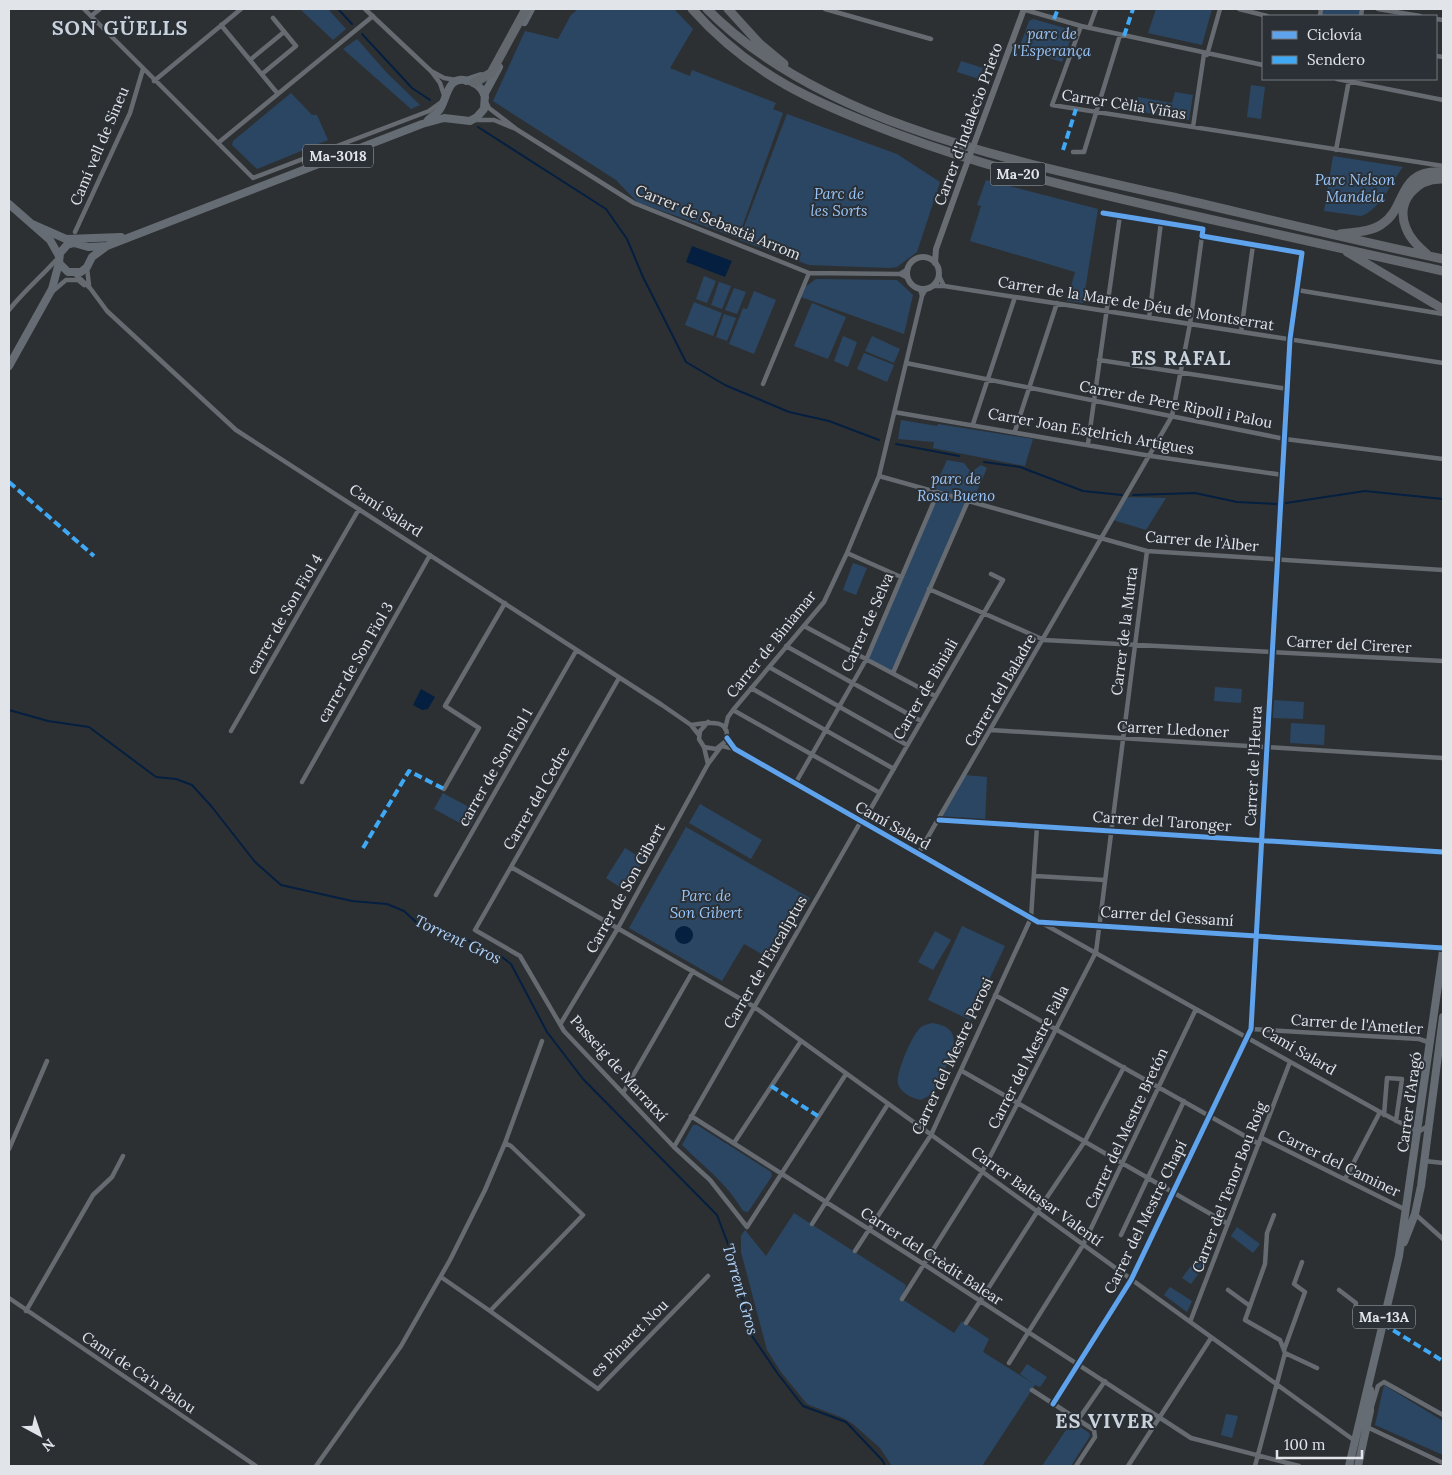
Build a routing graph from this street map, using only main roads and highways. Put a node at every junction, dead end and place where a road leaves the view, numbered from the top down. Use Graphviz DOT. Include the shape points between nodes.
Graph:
graph roads {
  1 [pos="522,9"];
  2 [pos="526,9"];
  3 [pos="531,9"];
  4 [pos="692,9"];
  5 [pos="707,9"];
  6 [pos="728,9"];
  7 [pos="467,81"];
  8 [pos="814,86"];
  9 [pos="444,98"];
  10 [pos="485,99"];
  11 [pos="455,120"];
  12 [pos="422,124"];
  13 [pos="1443,172"];
  14 [pos="1443,179"];
  15 [pos="9,204"];
  16 [pos="32,224"];
  17 [pos="1335,235"];
  18 [pos="131,237"];
  19 [pos="50,240"];
  20 [pos="67,245"];
  21 [pos="83,246"];
  22 [pos="107,246"];
  23 [pos="1340,248"];
  24 [pos="1428,256"];
  25 [pos="59,259"];
  26 [pos="1443,259"];
  27 [pos="88,264"];
  28 [pos="1443,271"];
  29 [pos="73,274"];
  30 [pos="52,289"];
  31 [pos="1443,309"];
  32 [pos="9,366"];
  33 [pos="1443,949"];
  34 [pos="1443,1017"];
  35 [pos="1431,1043"];
  36 [pos="1438,1054"];
  37 [pos="1415,1155"];
  38 [pos="1425,1161"];
  39 [pos="1399,1256"];
  40 [pos="1370,1378"];
  41 [pos="1349,1466"];
  42 [pos="1358,1466"];
  1 -- 7 [label="main road, Ma-3018" via="487,72"];
  2 -- 7 [label="highway" via="491,73"];
  3 -- 10 [label="main road"];
  4 -- 23 [label="highway, Ma-20" via="736,51 783,85 917,141 1050,183"];
  5 -- 8 [label="highway, Ma-20" via="748,45"];
  6 -- 8 [label="highway" via="759,43"];
  7 -- 9 [label="main road, Ma-3018" via="452,85"];
  7 -- 10 [label="main road" via="481,89"];
  8 -- 17 [label="highway, Ma-20" via="923,131 999,156"];
  9 -- 11 [label="main road" via="445,110"];
  9 -- 12 [label="main road, Ma-3018" via="438,112"];
  10 -- 11 [label="main road, Ma-3018" via="480,115 470,121"];
  11 -- 12 [label="main road, Ma-3018" via="442,119"];
  12 -- 18 [label="main road, Ma-3018"];
  13 -- 17 [label="highway" via="1424,174 1410,182 1391,216 1382,225"];
  14 -- 24 [label="highway" via="1418,185 1404,206 1406,230"];
  15 -- 16 [label="main road, Ma-3018"];
  16 -- 18 [label="main road" via="66,239"];
  16 -- 19 [label="main road, Ma-3018"];
  17 -- 24 [label="highway, Ma-20"];
  18 -- 22 [label="main road, Ma-3018"];
  19 -- 20 [label="main road, Ma-3018"];
  19 -- 25 [label="main road, Ma-3018"];
  20 -- 21 [label="main road, Ma-3018"];
  20 -- 25 [label="main road"];
  21 -- 22 [label="main road, Ma-3018"];
  21 -- 27 [label="main road" via="88,251"];
  22 -- 27 [label="main road, Ma-3018"];
  23 -- 28 [label="highway, Ma-20"];
  23 -- 31 [label="highway"];
  24 -- 26 [label="highway, Ma-20"];
  25 -- 29 [label="main road, Ma-3018" via="64,270"];
  25 -- 30 [label="main road"];
  27 -- 29 [label="main road, Ma-3018"];
  29 -- 30 [label="main road" via="60,279"];
  30 -- 32 [label="main road"];
  33 -- 35 [label="main road, Carrer d'Aragó / Ma-13A"];
  34 -- 36 [label="main road, Carrer d'Aragó / Ma-13A"];
  35 -- 36 [label="main road"];
  35 -- 37 [label="main road, Carrer d'Aragó / Ma-13A"];
  36 -- 38 [label="main road, Carrer d'Aragó / Ma-13A"];
  37 -- 38 [label="main road"];
  37 -- 39 [label="main road, Carrer d'Aragó / Ma-13A"];
  38 -- 39 [label="main road, Carrer d'Aragó / Ma-13A" via="1414,1214"];
  39 -- 40 [label="main road, Carrer d'Aragó / Ma-13A"];
  40 -- 41 [label="main road, Carrer d'Aragó / Ma-13A"];
  40 -- 42 [label="main road, Carrer d'Aragó" via="1370,1411"];
}
